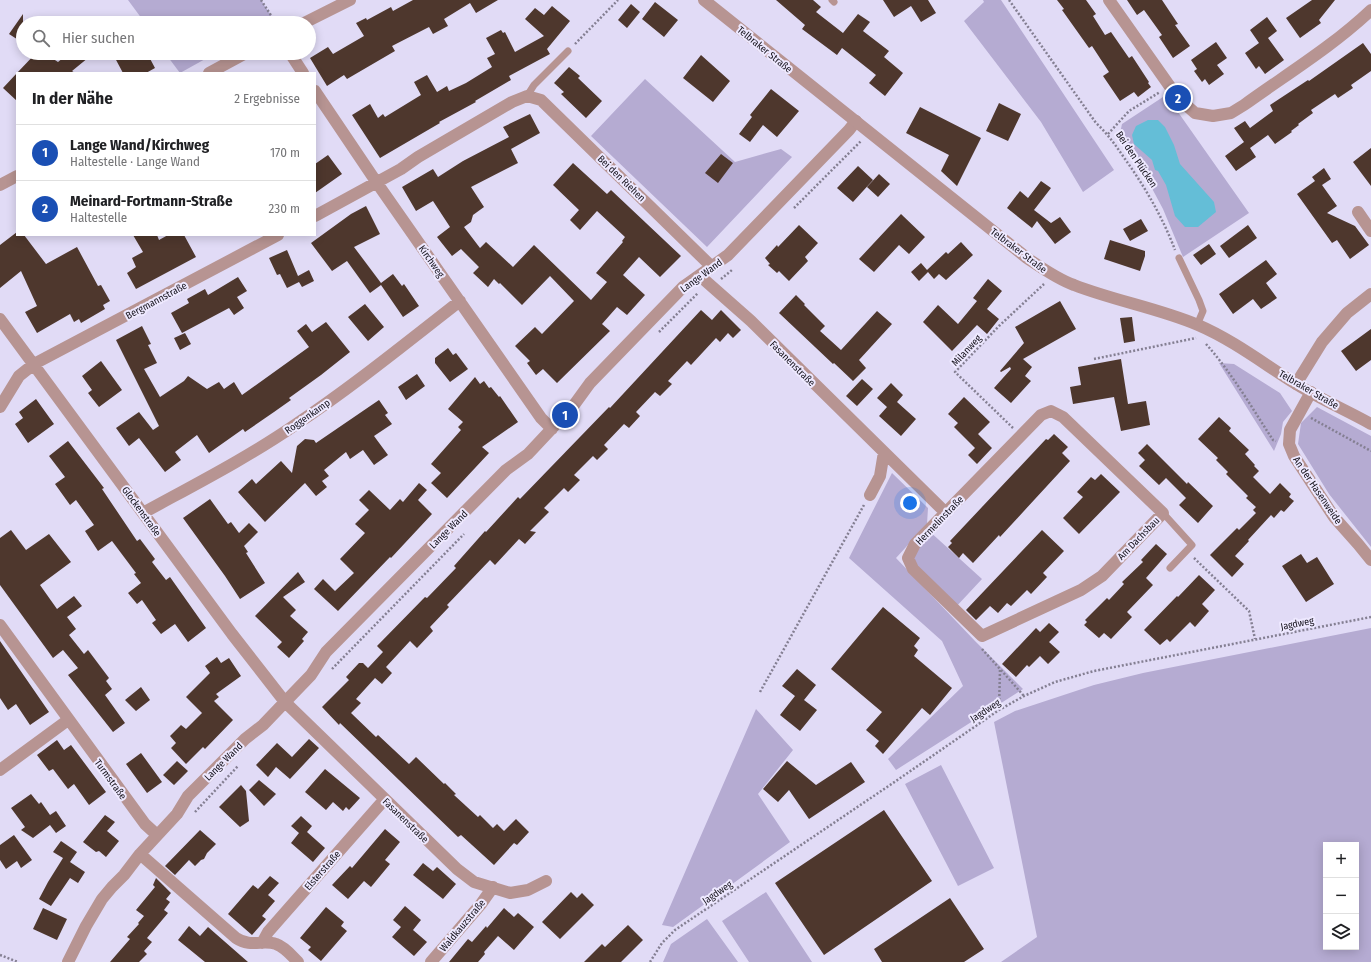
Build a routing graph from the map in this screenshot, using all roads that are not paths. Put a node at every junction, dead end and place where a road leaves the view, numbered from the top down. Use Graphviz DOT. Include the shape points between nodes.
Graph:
graph roads {
  1 [pos="350,0"];
  2 [pos="1109,0"];
  3 [pos="709,1"];
  4 [pos="1371,10"];
  5 [pos="316,17"];
  6 [pos="568,51"];
  7 [pos="233,60"];
  8 [pos="295,60"];
  9 [pos="211,72"];
  10 [pos="302,72"];
  11 [pos="316,92"];
  12 [pos="527,96"];
  13 [pos="856,121"];
  14 [pos="16,177"];
  15 [pos="377,183"];
  16 [pos="0,185"];
  17 [pos="1358,212"];
  18 [pos="316,215"];
  19 [pos="1371,231"];
  20 [pos="276,236"];
  21 [pos="1179,258"];
  22 [pos="712,267"];
  23 [pos="700,276"];
  24 [pos="1371,294"];
  25 [pos="460,301"];
  26 [pos="0,319"];
  27 [pos="1197,325"];
  28 [pos="34,364"];
  29 [pos="1296,384"];
  30 [pos="1311,392"];
  31 [pos="0,407"];
  32 [pos="1051,411"];
  33 [pos="1371,424"];
  34 [pos="552,429"];
  35 [pos="884,452"];
  36 [pos="870,495"];
  37 [pos="945,512"];
  38 [pos="1163,512"];
  39 [pos="143,513"];
  40 [pos="1371,560"];
  41 [pos="1170,568"];
  42 [pos="0,624"];
  43 [pos="982,636"];
  44 [pos="285,702"];
  45 [pos="68,720"];
  46 [pos="0,770"];
  47 [pos="384,800"];
  48 [pos="157,836"];
  49 [pos="140,854"];
  50 [pos="546,881"];
  51 [pos="493,887"];
  52 [pos="262,943"];
  53 [pos="68,962"];
  54 [pos="298,962"];
  55 [pos="431,962"];
  1 -- 5 [label="street"];
  2 -- 4 [label="street" via="1178,98 1195,113 1213,116 1231,113"];
  3 -- 13 [label="street, Telbraker Straße"];
  6 -- 12 [label="lane" via="534,85"];
  7 -- 9 [label="street"];
  8 -- 10 [label="street"];
  11 -- 15 [label="street, Kirchweg"];
  12 -- 15 [label="street" via="512,102"];
  12 -- 22 [label="street, Bei den Riehen" via="541,100"];
  13 -- 22 [label="street, Lange Wand" via="728,256"];
  13 -- 27 [label="street, Telbraker Straße" via="1027,258 1050,273 1073,285 1165,312"];
  14 -- 16 [label="street"];
  15 -- 18 [label="street"];
  15 -- 25 [label="street, Kirchweg"];
  17 -- 19 [label="street"];
  20 -- 28 [label="street, Bergmannstraße"];
  21 -- 27 [label="lane" via="1203,311"];
  22 -- 23 [label="street, Lange Wand"];
  23 -- 34 [label="street, Lange Wand" via="683,287 590,383"];
  23 -- 35 [label="street, Fasanenstraße" via="751,321"];
  24 -- 29 [label="street" via="1346,313 1322,342"];
  25 -- 34 [label="street, Kirchweg"];
  25 -- 39 [label="street, Roggenkamp" via="296,425"];
  26 -- 28 [label="street, Glockenstraße"];
  27 -- 29 [label="street, Telbraker Straße" via="1234,344"];
  28 -- 31 [label="street" via="19,376"];
  28 -- 39 [label="street, Glockenstraße"];
  29 -- 30 [label="street, Telbraker Straße"];
  30 -- 33 [label="street, Telbraker Straße"];
  30 -- 40 [label="street, An der Hasenweide" via="1290,430 1289,444 1294,456 1334,517"];
  32 -- 37 [label="street, Hermelinstraße" via="1041,415 1020,435"];
  32 -- 38 [label="street, Am Dachsbau" via="1063,417"];
  34 -- 44 [label="street, Lange Wand" via="528,454 506,470 326,652 311,675"];
  35 -- 36 [label="street" via="880,476"];
  35 -- 37 [label="street, Fasanenstraße"];
  37 -- 43 [label="street, Hermelinstraße" via="915,544 908,558 913,569"];
  38 -- 41 [label="lane" via="1192,545"];
  38 -- 43 [label="street, Am Dachsbau" via="1102,576 1081,590"];
  39 -- 44 [label="street, Glockenstraße"];
  42 -- 45 [label="street, Turmstraße"];
  44 -- 47 [label="street, Fasanenstraße"];
  44 -- 48 [label="street, Lange Wand" via="188,796 177,814"];
  45 -- 46 [label="street"];
  45 -- 48 [label="street, Turmstraße" via="145,824"];
  47 -- 51 [label="street, Fasanenstraße" via="457,869 474,882"];
  47 -- 52 [label="street, Elsterstraße" via="268,932"];
  48 -- 49 [label="street, Lange Wand"];
  49 -- 52 [label="street" via="236,938 242,942"];
  49 -- 53 [label="street, Lange Wand" via="102,899"];
  50 -- 51 [label="street, Fasanenstraße" via="528,890 510,893"];
  51 -- 55 [label="street, Waldkauzstraße"];
  52 -- 54 [label="street" via="278,944"];
}
